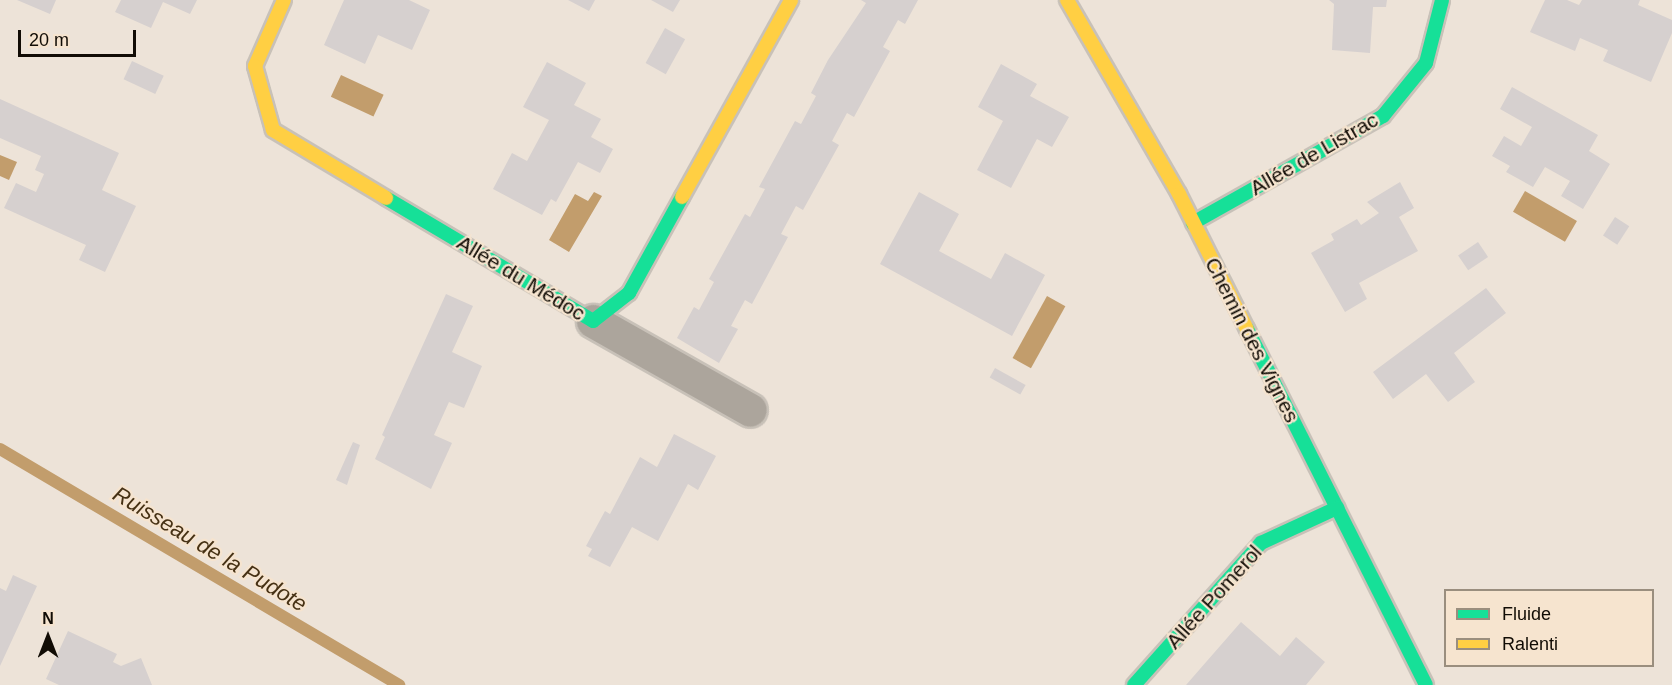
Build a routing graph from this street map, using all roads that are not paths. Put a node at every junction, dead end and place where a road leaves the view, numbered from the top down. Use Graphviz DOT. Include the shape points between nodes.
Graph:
graph roads {
  1 [pos="285,0"];
  2 [pos="791,0"];
  3 [pos="1067,0"];
  4 [pos="1442,0"];
  5 [pos="1193,223"];
  6 [pos="593,321"];
  7 [pos="750,410"];
  8 [pos="1337,508"];
  9 [pos="1134,685"];
  10 [pos="1426,685"];
  1 -- 6 [label="street, Allée du Médoc" via="255,66 273,130"];
  2 -- 6 [label="street, Allée du Médoc" via="629,293"];
  3 -- 5 [label="street, Chemin des Vignes"];
  4 -- 5 [label="street, Allée de Listrac" via="1426,63 1383,116"];
  5 -- 8 [label="street, Chemin des Vignes"];
  6 -- 7 [label="street"];
  8 -- 9 [label="street, Allée Pomerol" via="1260,543"];
  8 -- 10 [label="street, Chemin des Vignes"];
}
